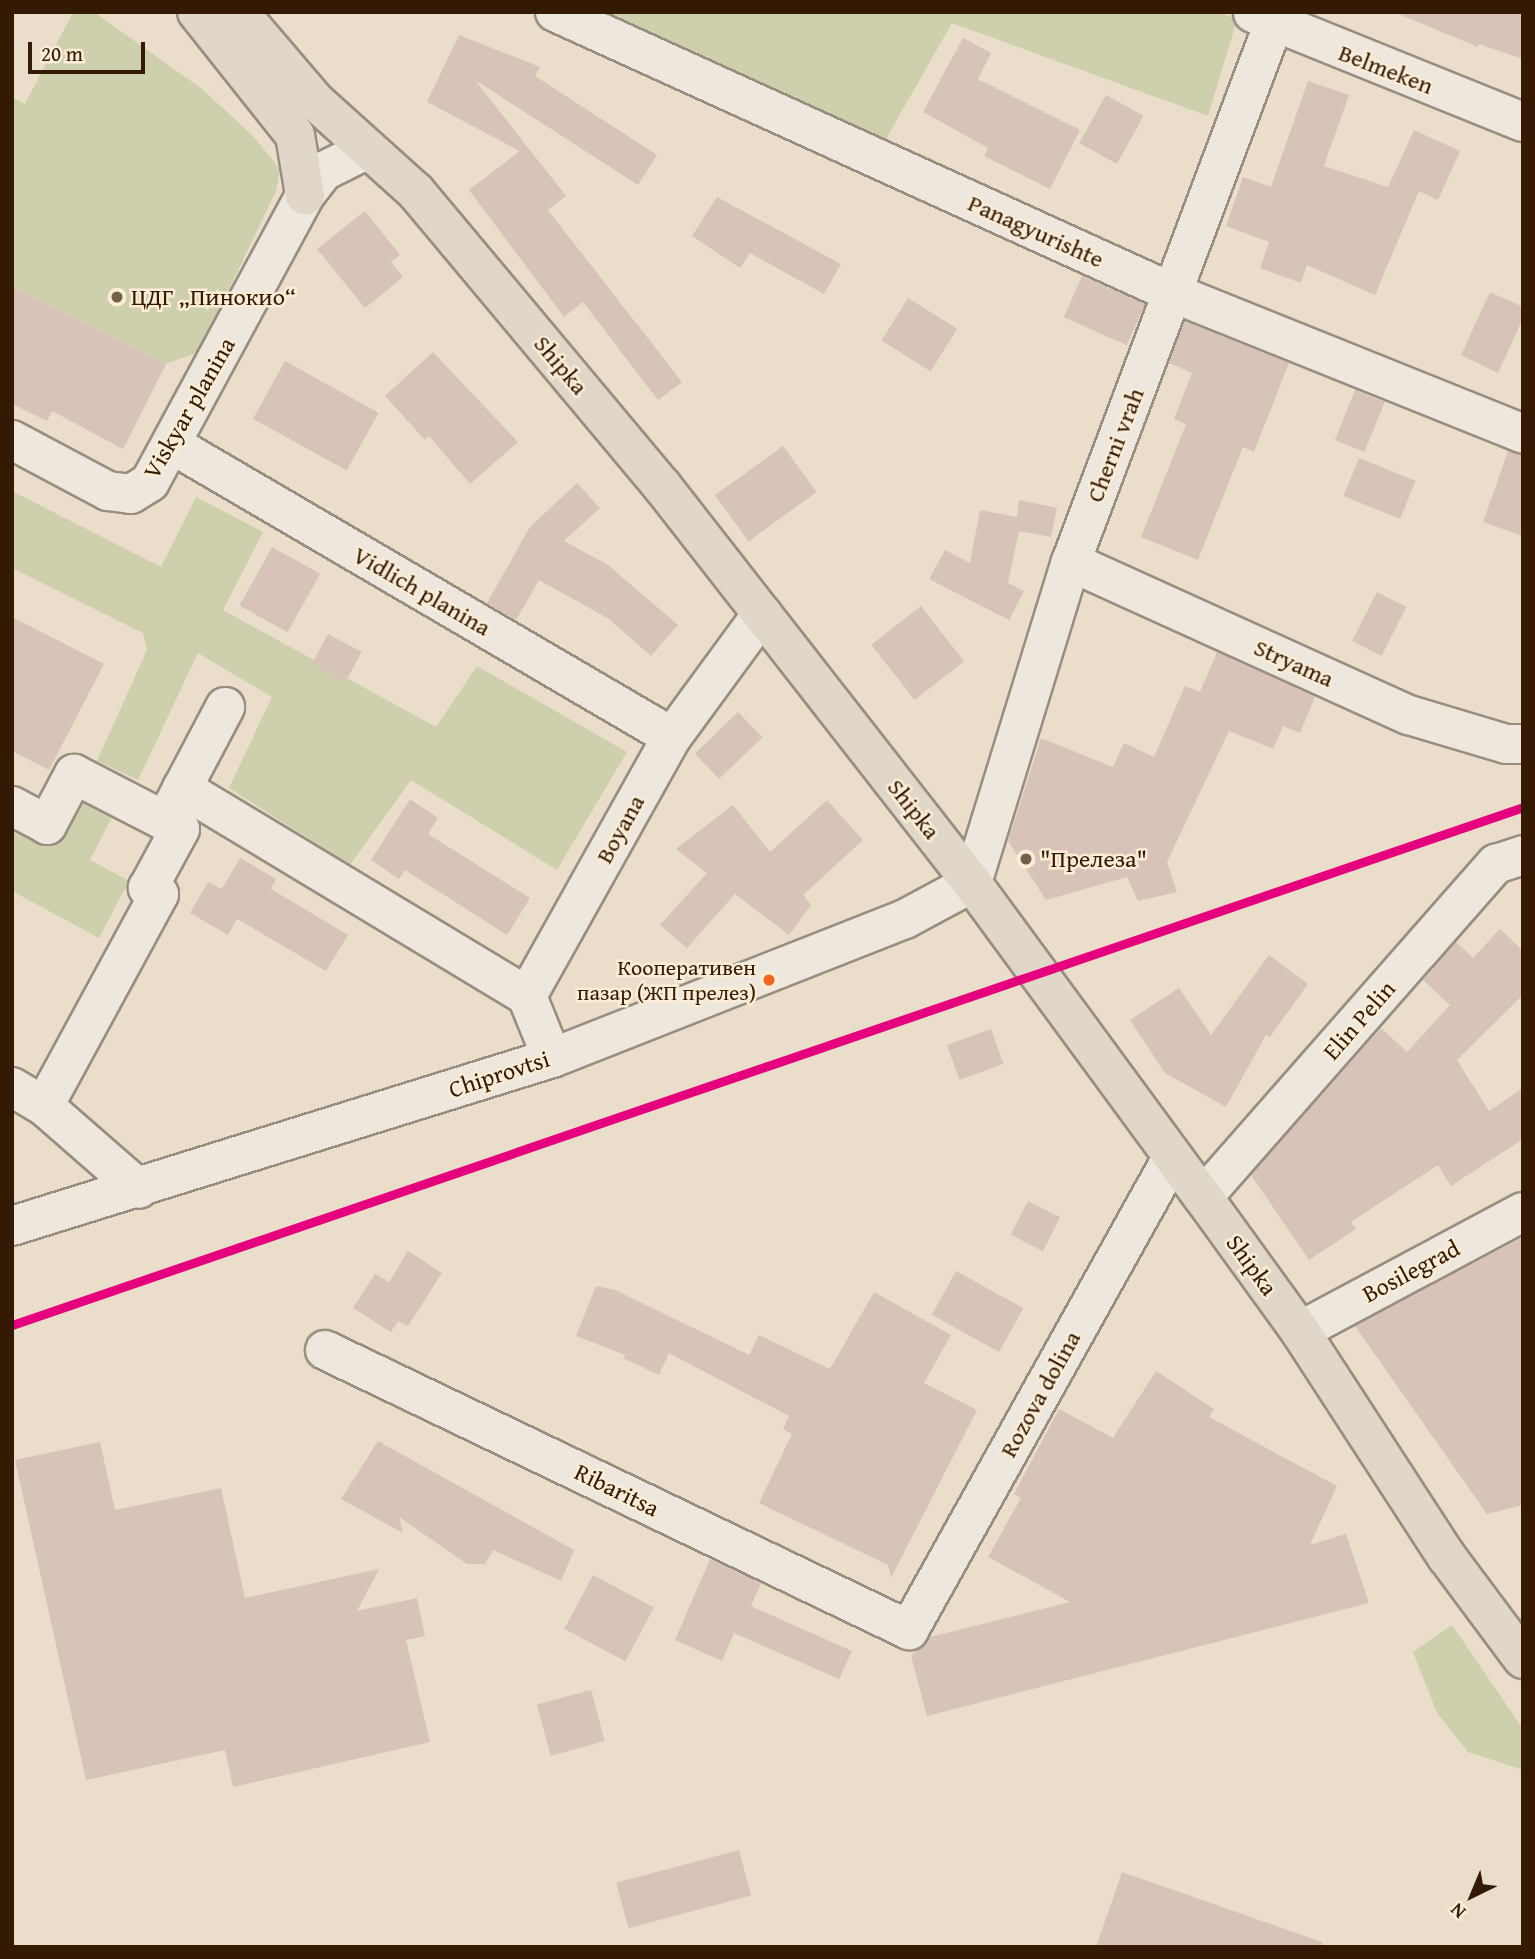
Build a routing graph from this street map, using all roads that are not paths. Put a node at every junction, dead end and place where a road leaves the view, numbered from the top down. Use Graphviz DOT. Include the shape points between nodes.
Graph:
graph roads {
  1 [pos="197,12"];
  2 [pos="239,12"];
  3 [pos="555,12"];
  4 [pos="1267,16"];
  5 [pos="1523,122"];
  6 [pos="366,149"];
  7 [pos="305,195"];
  8 [pos="1173,293"];
  9 [pos="1523,433"];
  10 [pos="12,440"];
  11 [pos="173,445"];
  12 [pos="1071,562"];
  13 [pos="762,614"];
  14 [pos="225,707"];
  15 [pos="672,737"];
  16 [pos="1523,744"];
  17 [pos="173,804"];
  18 [pos="12,806"];
  19 [pos="1523,855"];
  20 [pos="972,883"];
  21 [pos="527,996"];
  22 [pos="552,1058"];
  23 [pos="12,1087"];
  24 [pos="44,1106"];
  25 [pos="1171,1158"];
  26 [pos="139,1189"];
  27 [pos="1203,1197"];
  28 [pos="1523,1212"];
  29 [pos="12,1226"];
  30 [pos="1300,1331"];
  31 [pos="325,1350"];
  32 [pos="909,1630"];
  33 [pos="1522,1658"];
  1 -- 7 [label="main road" via="295,135"];
  2 -- 6 [label="main road, Shipka" via="315,101"];
  3 -- 8 [label="street, Panagyurishte"];
  4 -- 5 [label="street, Belmeken"];
  4 -- 8 [label="street, Cherni vrah"];
  6 -- 7 [label="street, Viskyar planina" via="341,158"];
  6 -- 13 [label="main road, Shipka" via="416,192 662,486"];
  7 -- 11 [label="street, Viskyar planina"];
  8 -- 9 [label="street, Panagyurishte"];
  8 -- 12 [label="street, Cherni vrah"];
  10 -- 11 [label="street, Viskyar planina" via="108,491 131,494 149,482"];
  11 -- 15 [label="street, Vidlich planina"];
  12 -- 16 [label="street, Stryama" via="1409,715 1506,744"];
  12 -- 20 [label="street, Cherni vrah"];
  13 -- 15 [label="street, Boyana"];
  13 -- 20 [label="main road, Shipka"];
  14 -- 17 [label="street"];
  15 -- 21 [label="street, Boyana"];
  17 -- 18 [label="street" via="74,774 47,825"];
  17 -- 21 [label="street"];
  17 -- 24 [label="street" via="180,829 148,888 159,894"];
  19 -- 27 [label="street, Elin Pelin" via="1496,864"];
  20 -- 22 [label="street, Chiprovtsi" via="905,919"];
  20 -- 25 [label="main road, Shipka"];
  21 -- 22 [label="street"];
  22 -- 26 [label="street, Chiprovtsi"];
  23 -- 24 [label="street"];
  24 -- 26 [label="street"];
  25 -- 27 [label="main road, Shipka"];
  25 -- 32 [label="street, Rozova dolina"];
  26 -- 29 [label="street, Chiprovtsi"];
  27 -- 30 [label="main road, Shipka"];
  28 -- 30 [label="street, Bosilegrad"];
  30 -- 33 [label="main road, Shipka" via="1447,1557"];
  31 -- 32 [label="street, Ribaritsa"];
}
